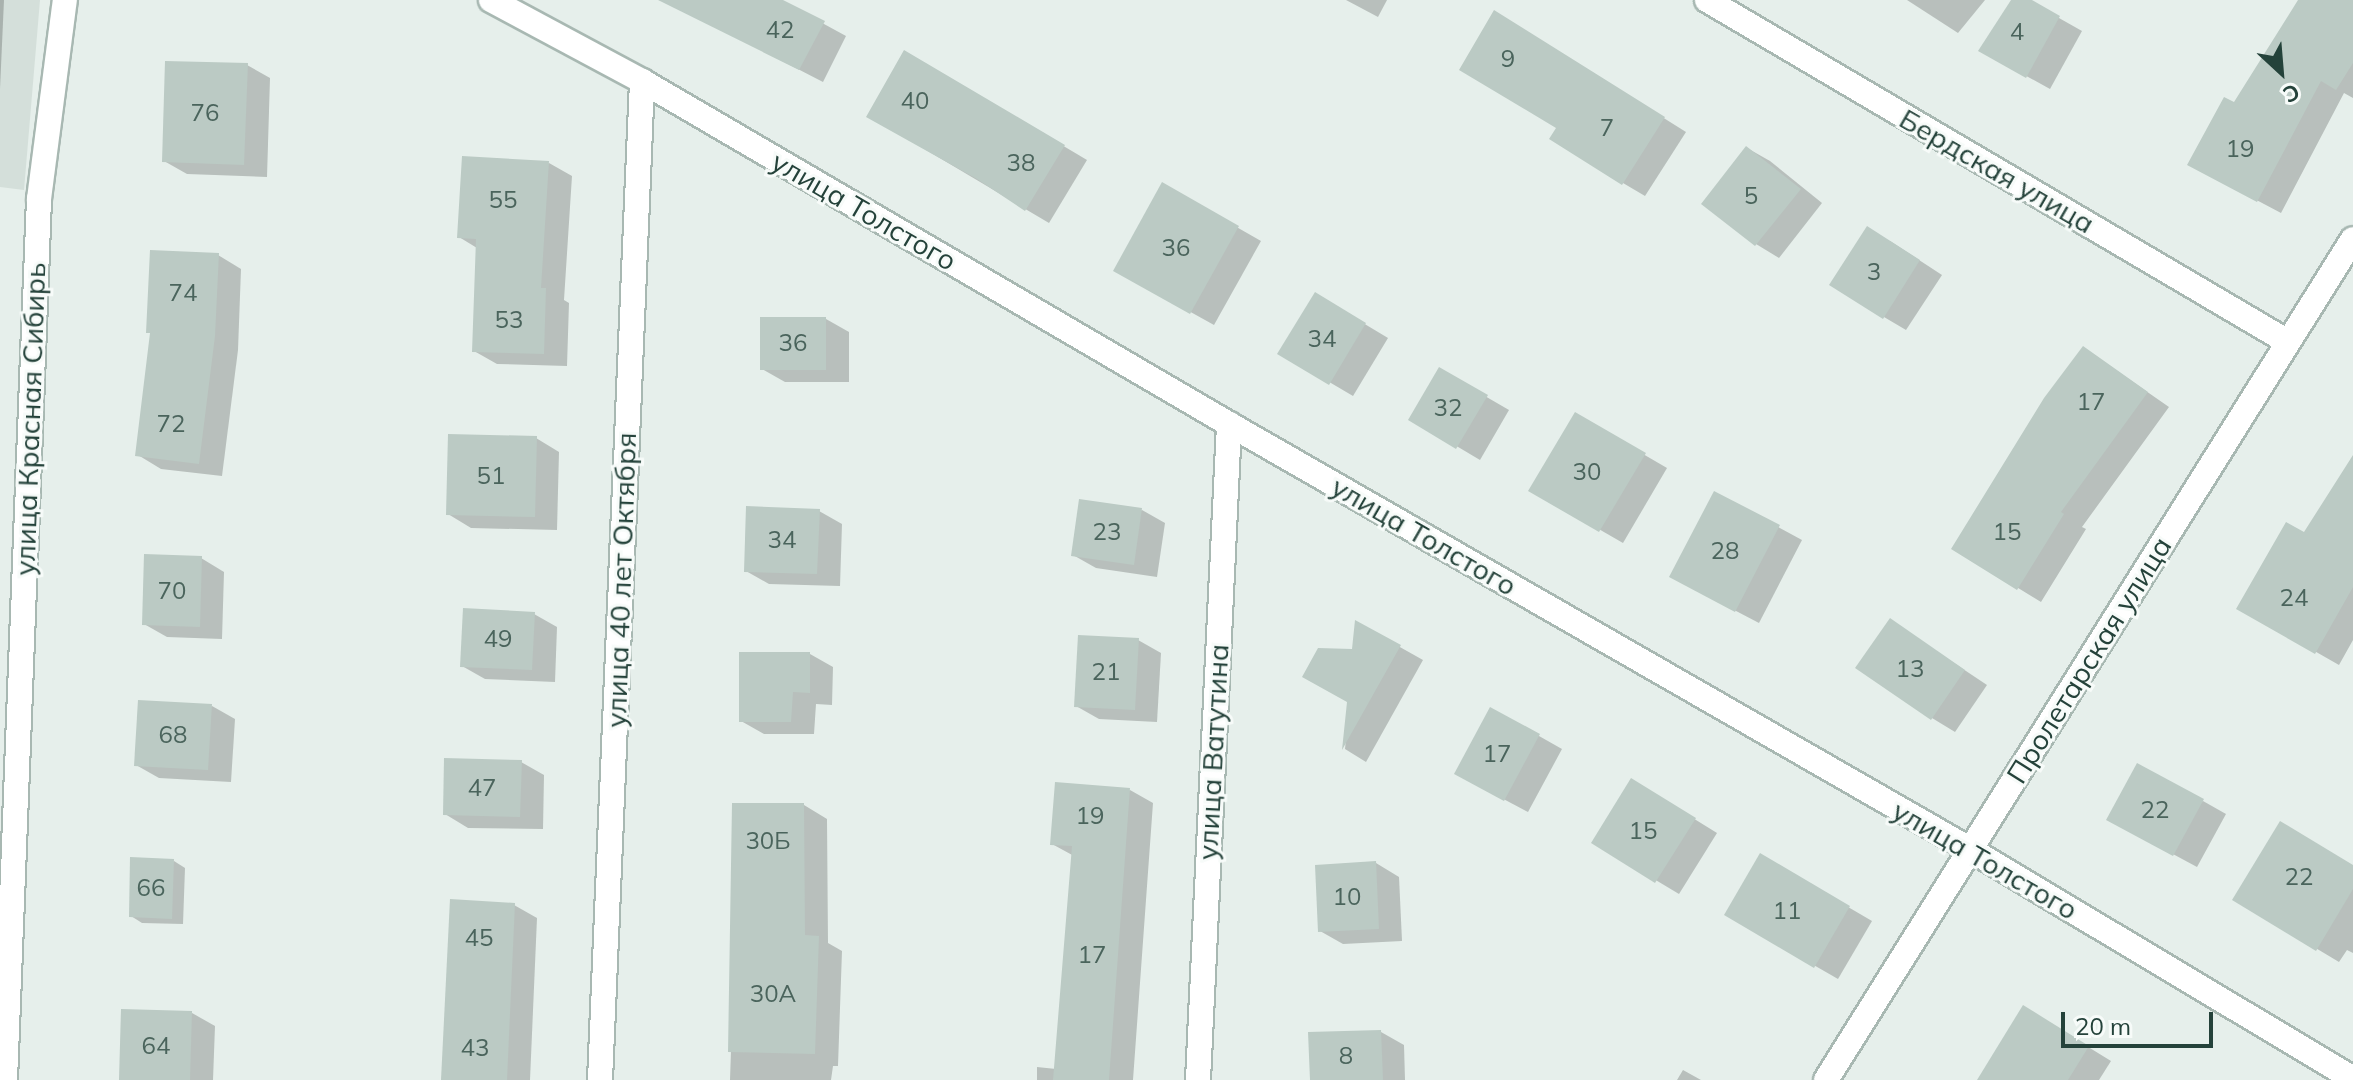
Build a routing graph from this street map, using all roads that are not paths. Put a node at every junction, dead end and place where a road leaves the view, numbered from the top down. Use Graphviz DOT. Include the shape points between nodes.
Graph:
graph roads {
  1 [pos="65,0"];
  2 [pos="491,0"];
  3 [pos="1707,0"];
  4 [pos="642,81"];
  5 [pos="2353,239"];
  6 [pos="2288,342"];
  7 [pos="1229,424"];
  8 [pos="1971,850"];
  9 [pos="2353,1079"];
  10 [pos="5,1080"];
  11 [pos="600,1080"];
  12 [pos="1198,1080"];
  13 [pos="1826,1080"];
  1 -- 10 [label="street, улица Красная Сибирь" via="39,199"];
  2 -- 4 [label="street, улица Толстого"];
  3 -- 6 [label="street, Бердская улица"];
  4 -- 7 [label="street, улица Толстого"];
  4 -- 11 [label="street, улица 40 лет Октября"];
  5 -- 6 [label="street, Пролетарская улица"];
  6 -- 8 [label="street, Пролетарская улица"];
  7 -- 8 [label="street, улица Толстого"];
  7 -- 12 [label="street, улица Ватутина"];
  8 -- 9 [label="street, улица Толстого"];
  8 -- 13 [label="street, Пролетарская улица"];
}
